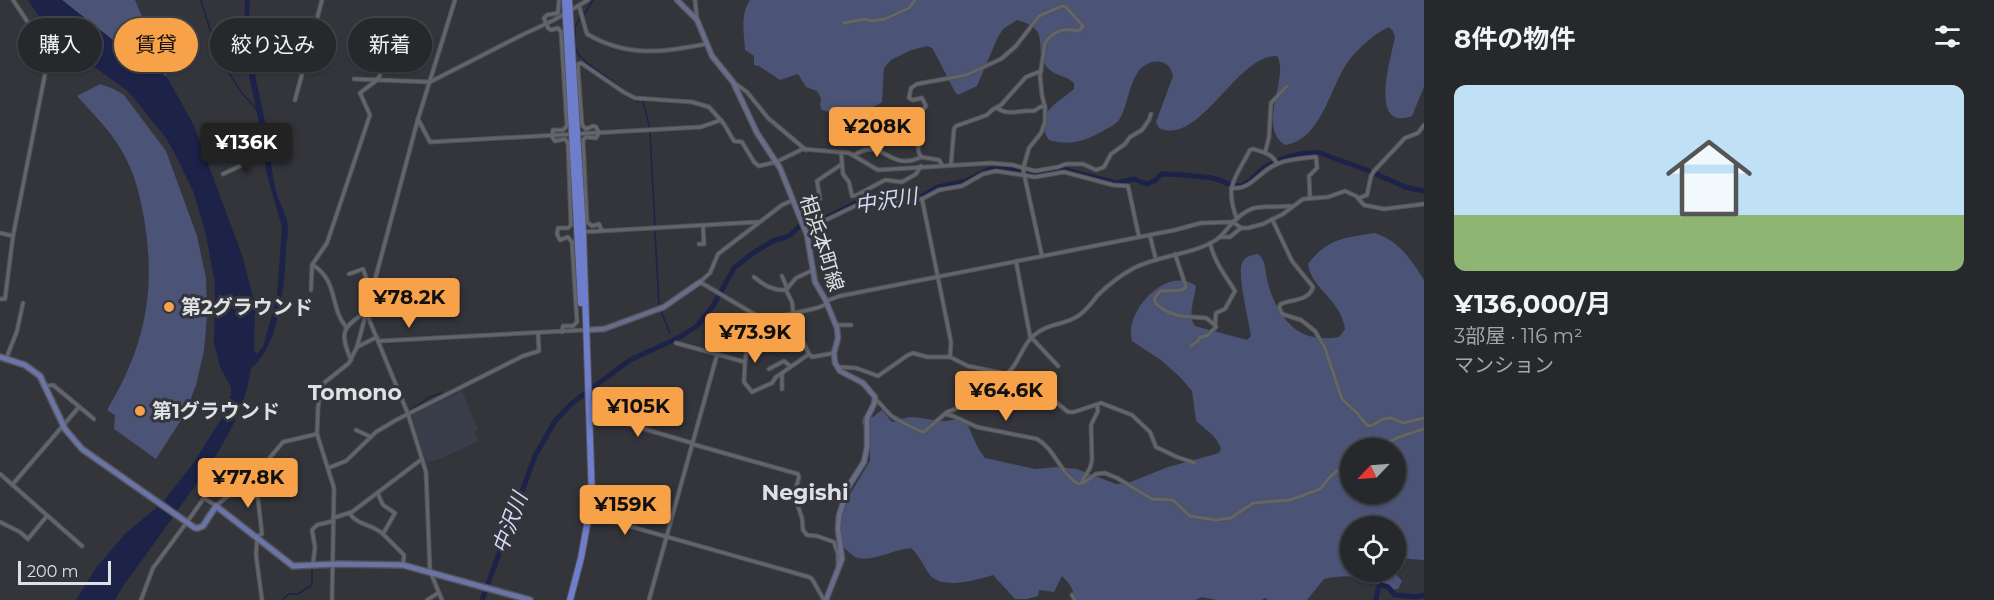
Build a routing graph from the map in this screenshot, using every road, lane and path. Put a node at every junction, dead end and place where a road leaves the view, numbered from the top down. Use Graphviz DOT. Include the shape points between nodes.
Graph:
graph roads {
  1 [pos="13,0"];
  2 [pos="322,0"];
  3 [pos="455,0"];
  4 [pos="559,0"];
  5 [pos="567,0"];
  6 [pos="588,0"];
  7 [pos="676,0"];
  8 [pos="695,0"];
  9 [pos="915,0"];
  10 [pos="579,6"];
  11 [pos="567,13"];
  12 [pos="697,20"];
  13 [pos="844,23"];
  14 [pos="546,24"];
  15 [pos="706,44"];
  16 [pos="576,69"];
  17 [pos="1041,71"];
  18 [pos="381,72"];
  19 [pos="354,79"];
  20 [pos="377,80"];
  21 [pos="430,82"];
  22 [pos="733,82"];
  23 [pos="1287,86"];
  24 [pos="295,100"];
  25 [pos="1045,106"];
  26 [pos="997,108"];
  27 [pos="1151,114"];
  28 [pos="418,119"];
  29 [pos="721,120"];
  30 [pos="1424,125"];
  31 [pos="598,133"];
  32 [pos="575,134"];
  33 [pos="552,135"];
  34 [pos="806,150"];
  35 [pos="841,152"];
  36 [pos="1265,153"];
  37 [pos="854,155"];
  38 [pos="261,156"];
  39 [pos="921,157"];
  40 [pos="776,162"];
  41 [pos="1276,162"];
  42 [pos="842,164"];
  43 [pos="942,165"];
  44 [pos="951,165"];
  45 [pos="921,166"];
  46 [pos="880,170"];
  47 [pos="1024,173"];
  48 [pos="223,174"];
  49 [pos="885,180"];
  50 [pos="1232,186"];
  51 [pos="1310,198"];
  52 [pos="1359,198"];
  53 [pos="922,199"];
  54 [pos="793,200"];
  55 [pos="1424,204"];
  56 [pos="1292,206"];
  57 [pos="796,207"];
  58 [pos="1237,219"];
  59 [pos="1272,219"];
  60 [pos="760,222"];
  61 [pos="1233,222"];
  62 [pos="803,224"];
  63 [pos="703,226"];
  64 [pos="1241,228"];
  65 [pos="602,231"];
  66 [pos="583,232"];
  67 [pos="0,233"];
  68 [pos="1150,235"];
  69 [pos="13,236"];
  70 [pos="1139,237"];
  71 [pos="1220,237"];
  72 [pos="1210,243"];
  73 [pos="699,244"];
  74 [pos="1175,254"];
  75 [pos="1042,256"];
  76 [pos="1156,260"];
  77 [pos="1016,261"];
  78 [pos="312,265"];
  79 [pos="813,270"];
  80 [pos="349,274"];
  81 [pos="782,276"];
  82 [pos="754,277"];
  83 [pos="937,277"];
  84 [pos="700,282"];
  85 [pos="374,283"];
  86 [pos="787,289"];
  87 [pos="311,290"];
  88 [pos="0,299"];
  89 [pos="23,303"];
  90 [pos="826,303"];
  91 [pos="366,312"];
  92 [pos="793,314"];
  93 [pos="764,320"];
  94 [pos="836,325"];
  95 [pos="851,325"];
  96 [pos="1215,325"];
  97 [pos="346,327"];
  98 [pos="585,330"];
  99 [pos="562,332"];
  100 [pos="538,333"];
  101 [pos="377,336"];
  102 [pos="1032,338"];
  103 [pos="379,341"];
  104 [pos="676,343"];
  105 [pos="1191,346"];
  106 [pos="357,347"];
  107 [pos="717,354"];
  108 [pos="809,354"];
  109 [pos="834,354"];
  110 [pos="950,357"];
  111 [pos="3,358"];
  112 [pos="351,360"];
  113 [pos="745,362"];
  114 [pos="790,366"];
  115 [pos="1058,366"];
  116 [pos="837,367"];
  117 [pos="769,369"];
  118 [pos="782,373"];
  119 [pos="1008,375"];
  120 [pos="46,386"];
  121 [pos="782,389"];
  122 [pos="875,399"];
  123 [pos="1097,405"];
  124 [pos="79,407"];
  125 [pos="590,413"];
  126 [pos="408,414"];
  127 [pos="943,414"];
  128 [pos="1424,418"];
  129 [pos="94,419"];
  130 [pos="63,426"];
  131 [pos="1424,429"];
  132 [pos="356,430"];
  133 [pos="317,434"];
  134 [pos="371,438"];
  135 [pos="1397,438"];
  136 [pos="692,444"];
  137 [pos="422,459"];
  138 [pos="1196,463"];
  139 [pos="328,468"];
  140 [pos="1340,469"];
  141 [pos="0,474"];
  142 [pos="248,479"];
  143 [pos="1080,484"];
  144 [pos="12,485"];
  145 [pos="378,494"];
  146 [pos="216,506"];
  147 [pos="350,514"];
  148 [pos="590,515"];
  149 [pos="47,516"];
  150 [pos="333,519"];
  151 [pos="0,522"];
  152 [pos="186,522"];
  153 [pos="382,534"];
  154 [pos="666,537"];
  155 [pos="256,538"];
  156 [pos="82,546"];
  157 [pos="333,564"];
  158 [pos="404,565"];
  159 [pos="313,566"];
  160 [pos="840,567"];
  161 [pos="430,571"];
  162 [pos="439,593"];
  163 [pos="1072,596"];
  164 [pos="141,600"];
  165 [pos="262,600"];
  166 [pos="332,600"];
  167 [pos="427,600"];
  168 [pos="442,600"];
  169 [pos="530,600"];
  170 [pos="570,600"];
  171 [pos="649,600"];
  172 [pos="825,600"];
  173 [pos="1075,600"];
  1 -- 69 [label="street" via="49,54"];
  2 -- 24 [label="street"];
  3 -- 21 [label="street"];
  4 -- 14 [label="street" via="559,11 545,17"];
  5 -- 11 [label="highway"];
  6 -- 10 [label="street"];
  7 -- 12 [label="main road, 相浜本町線"];
  8 -- 12 [label="street"];
  9 -- 13 [label="street" via="909,8 885,19"];
  10 -- 11 [label="street"];
  10 -- 15 [label="street" via="587,34 620,48 663,51"];
  11 -- 14 [label="street"];
  11 -- 16 [label="highway"];
  11 -- 32 [label="highway"];
  12 -- 15 [label="main road, 相浜本町線"];
  14 -- 21 [label="street"];
  14 -- 33 [label="street" via="561,32 567,126 553,130"];
  15 -- 22 [label="main road, 相浜本町線"];
  16 -- 29 [label="street" via="583,63 635,98 705,105"];
  16 -- 31 [label="street" via="582,125 586,129 596,127"];
  16 -- 32 [label="highway"];
  17 -- 25 [label="street"];
  17 -- 26 [label="street" via="1026,77"];
  17 -- 39 [label="street" via="1048,38 1058,31 1083,28 1066,6 1038,17 1001,59 966,75 912,87 909,98 922,98 926,104 918,116 921,130 917,147"];
  18 -- 20 [label="street"];
  19 -- 20 [label="street"];
  20 -- 21 [label="street"];
  20 -- 78 [label="street" via="360,93 370,115 327,243"];
  21 -- 28 [label="street"];
  22 -- 34 [label="street"];
  22 -- 40 [label="main road, 相浜本町線" via="757,133"];
  23 -- 36 [label="street" via="1272,101"];
  25 -- 26 [label="street" via="1012,113"];
  25 -- 47 [label="street" via="1044,126 1029,148"];
  26 -- 44 [label="street" via="954,129"];
  27 -- 47 [label="street" via="1142,130 1111,154 1104,167 1096,170 1083,164 1066,164"];
  28 -- 33 [label="street" via="430,142"];
  28 -- 85 [label="street"];
  29 -- 31 [label="street" via="701,127"];
  29 -- 40 [label="street" via="734,141 742,142 759,166"];
  30 -- 52 [label="street" via="1418,133 1405,138 1373,173 1367,195"];
  31 -- 32 [label="street"];
  31 -- 65 [label="street" via="596,138 586,137 583,142 587,222 590,226 599,224"];
  32 -- 33 [label="street"];
  32 -- 66 [label="highway"];
  32 -- 98 [label="highway" via="580,291"];
  33 -- 99 [label="street" via="555,141 566,140 568,154 571,225 558,228 557,237 572,242 577,322 563,326"];
  34 -- 35 [label="street"];
  34 -- 40 [label="street"];
  35 -- 37 [label="street"];
  35 -- 42 [label="street"];
  36 -- 41 [label="street"];
  36 -- 50 [label="street" via="1250,150"];
  37 -- 39 [label="street" via="876,149 896,160"];
  37 -- 46 [label="street"];
  38 -- 48 [label="street"];
  39 -- 43 [label="street" via="939,160"];
  40 -- 54 [label="main road, 相浜本町線"];
  41 -- 50 [label="street" via="1246,187"];
  41 -- 51 [label="street" via="1316,157 1317,168 1308,186"];
  42 -- 49 [label="street" via="852,196"];
  42 -- 57 [label="street" via="817,181 820,199"];
  43 -- 44 [label="street"];
  43 -- 45 [label="street"];
  44 -- 47 [label="street" via="1013,165"];
  45 -- 46 [label="street"];
  45 -- 49 [label="street" via="902,182"];
  46 -- 49 [label="street"];
  47 -- 53 [label="street" via="992,171"];
  47 -- 70 [label="street" via="1035,177 1064,172 1113,185 1127,184"];
  47 -- 75 [label="street"];
  50 -- 58 [label="street" via="1230,201"];
  51 -- 52 [label="street" via="1346,191"];
  51 -- 56 [label="street"];
  52 -- 55 [label="street" via="1364,205 1385,209"];
  53 -- 62 [label="street" via="855,207 826,220"];
  53 -- 83 [label="street"];
  54 -- 57 [label="main road, 相浜本町線"];
  54 -- 60 [label="street"];
  56 -- 58 [label="street" via="1254,206"];
  56 -- 59 [label="street"];
  57 -- 62 [label="main road, 相浜本町線"];
  58 -- 61 [label="street"];
  59 -- 64 [label="street"];
  59 -- 128 [label="street" via="1292,261 1313,287 1309,295 1281,304 1280,311 1315,331 1325,348 1342,399 1370,427 1383,419 1403,423"];
  60 -- 63 [label="street"];
  60 -- 84 [label="street" via="718,254 710,273"];
  61 -- 64 [label="street"];
  61 -- 68 [label="street" via="1201,223"];
  61 -- 71 [label="street"];
  62 -- 79 [label="main road, 相浜本町線"];
  63 -- 65 [label="street"];
  63 -- 73 [label="street" via="704,244"];
  64 -- 71 [label="street" via="1230,237"];
  65 -- 66 [label="street"];
  66 -- 98 [label="highway"];
  67 -- 69 [label="street"];
  68 -- 70 [label="street"];
  68 -- 76 [label="street"];
  69 -- 88 [label="street" via="4,299"];
  70 -- 75 [label="street"];
  71 -- 72 [label="street"];
  72 -- 74 [label="street"];
  72 -- 96 [label="street" via="1235,291 1225,309 1216,313"];
  74 -- 76 [label="street"];
  74 -- 96 [label="street" via="1186,287 1160,291 1155,302 1173,314 1206,318"];
  75 -- 77 [label="street"];
  76 -- 102 [label="street" via="1127,272 1074,318 1047,327"];
  77 -- 83 [label="street"];
  77 -- 102 [label="street"];
  78 -- 87 [label="street"];
  78 -- 97 [label="street" via="330,283"];
  79 -- 86 [label="street" via="796,278"];
  79 -- 90 [label="main road, 相浜本町線"];
  80 -- 85 [label="street" via="363,269 367,280"];
  81 -- 86 [label="street"];
  82 -- 86 [label="street" via="766,286"];
  83 -- 90 [label="street" via="840,296"];
  83 -- 110 [label="street" via="951,342"];
  84 -- 93 [label="street"];
  84 -- 98 [label="main road" via="664,307 604,329"];
  85 -- 91 [label="street"];
  86 -- 92 [label="street"];
  89 -- 111 [label="street" via="17,331"];
  90 -- 92 [label="street"];
  90 -- 94 [label="main road, 相浜本町線"];
  91 -- 97 [label="street"];
  91 -- 101 [label="street"];
  91 -- 106 [label="street"];
  92 -- 93 [label="street"];
  92 -- 108 [label="street"];
  93 -- 113 [label="street" via="750,329"];
  94 -- 95 [label="street"];
  94 -- 109 [label="main road, 相浜本町線"];
  96 -- 105 [label="street"];
  97 -- 112 [label="street" via="344,342"];
  98 -- 99 [label="street"];
  98 -- 125 [label="highway"];
  99 -- 100 [label="street"];
  100 -- 103 [label="street"];
  100 -- 126 [label="street" via="539,351"];
  101 -- 103 [label="street"];
  101 -- 106 [label="street"];
  102 -- 115 [label="street"];
  102 -- 119 [label="street"];
  103 -- 126 [label="street"];
  104 -- 107 [label="street"];
  106 -- 112 [label="street"];
  107 -- 113 [label="street"];
  107 -- 136 [label="street"];
  108 -- 109 [label="street"];
  108 -- 114 [label="street"];
  109 -- 116 [label="main road, 相浜本町線"];
  110 -- 116 [label="street" via="910,353 878,376 856,368"];
  110 -- 119 [label="street" via="968,366"];
  111 -- 120 [label="main road" via="33,369"];
  112 -- 133 [label="street" via="322,386"];
  113 -- 118 [label="street" via="744,382 752,392 772,383"];
  114 -- 117 [label="street" via="784,362"];
  114 -- 118 [label="street"];
  116 -- 122 [label="main road" via="863,383"];
  118 -- 121 [label="street"];
  119 -- 123 [label="street" via="1046,394 1068,412"];
  119 -- 127 [label="street" via="1006,387 998,394"];
  120 -- 124 [label="street" via="52,385"];
  120 -- 130 [label="main road"];
  122 -- 127 [label="street" via="893,417 921,432"];
  122 -- 160 [label="main road" via="867,418 864,462 848,487 839,516"];
  123 -- 138 [label="street" via="1135,416 1150,432 1156,447"];
  123 -- 143 [label="street" via="1092,424 1092,463"];
  124 -- 129 [label="street"];
  124 -- 130 [label="street"];
  125 -- 136 [label="street"];
  125 -- 148 [label="highway"];
  126 -- 134 [label="street"];
  126 -- 137 [label="street"];
  127 -- 143 [label="street" via="977,427 1037,439 1069,477"];
  130 -- 144 [label="street"];
  130 -- 152 [label="main road" via="90,456"];
  131 -- 135 [label="street"];
  132 -- 134 [label="street"];
  133 -- 139 [label="street"];
  133 -- 142 [label="street" via="283,442"];
  134 -- 139 [label="street" via="346,461"];
  136 -- 154 [label="street"];
  136 -- 160 [label="street" via="798,474 794,495 803,532 834,542"];
  137 -- 145 [label="street"];
  137 -- 161 [label="street" via="427,477"];
  139 -- 150 [label="street" via="334,488"];
  140 -- 143 [label="street" via="1320,489 1290,500 1252,502 1231,518 1216,520 1190,516 1173,500 1152,499 1110,475 1096,474"];
  141 -- 144 [label="street"];
  142 -- 146 [label="street"];
  142 -- 155 [label="street" via="259,502 262,534"];
  144 -- 149 [label="street"];
  145 -- 147 [label="street"];
  145 -- 153 [label="street" via="383,505 395,513"];
  146 -- 152 [label="main road" via="202,527"];
  146 -- 152 [label="street" via="204,498"];
  146 -- 155 [label="main road"];
  147 -- 150 [label="street"];
  147 -- 153 [label="street"];
  148 -- 154 [label="street"];
  148 -- 170 [label="highway"];
  149 -- 151 [label="street" via="27,539"];
  149 -- 156 [label="street"];
  150 -- 157 [label="street"];
  150 -- 159 [label="street" via="312,530"];
  152 -- 164 [label="street" via="153,568"];
  153 -- 158 [label="street" via="404,555"];
  154 -- 171 [label="street"];
  154 -- 172 [label="street" via="809,577"];
  155 -- 159 [label="main road" via="290,565"];
  155 -- 165 [label="street"];
  157 -- 158 [label="main road"];
  157 -- 159 [label="main road"];
  157 -- 166 [label="street"];
  158 -- 161 [label="main road"];
  160 -- 172 [label="main road"];
  161 -- 162 [label="street"];
  161 -- 169 [label="main road"];
  162 -- 167 [label="street"];
  162 -- 168 [label="street"];
  163 -- 173 [label="street"];
}
